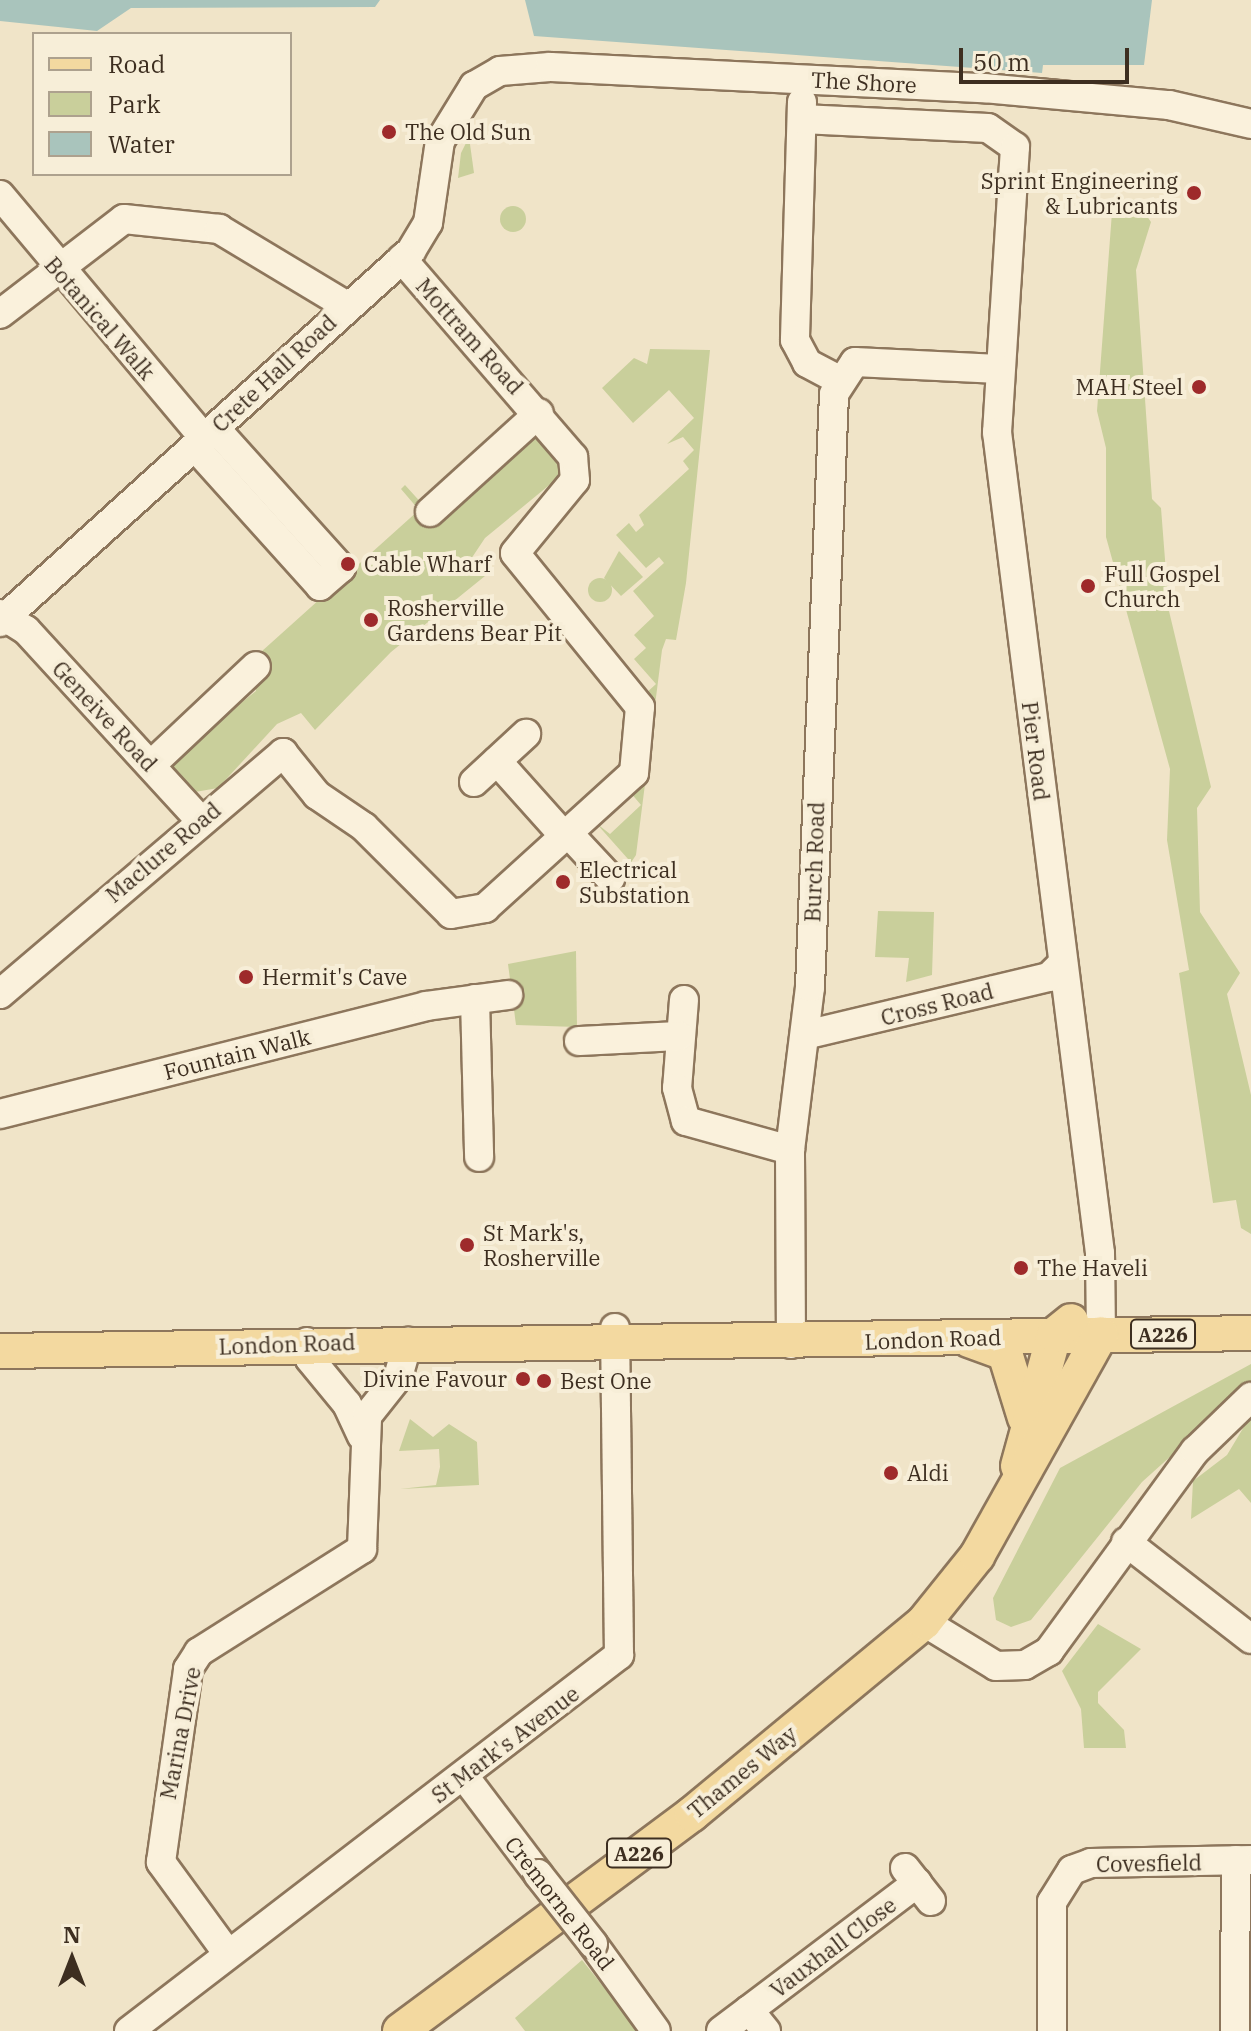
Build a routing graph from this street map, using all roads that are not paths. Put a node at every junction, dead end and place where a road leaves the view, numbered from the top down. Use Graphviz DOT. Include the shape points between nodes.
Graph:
graph roads {
  1 [pos="802,79"];
  2 [pos="478,83"];
  3 [pos="802,119"];
  4 [pos="1251,124"];
  5 [pos="0,195"];
  6 [pos="402,259"];
  7 [pos="59,272"];
  8 [pos="347,306"];
  9 [pos="0,314"];
  10 [pos="999,369"];
  11 [pos="837,379"];
  12 [pos="539,413"];
  13 [pos="205,438"];
  14 [pos="430,512"];
  15 [pos="1,618"];
  16 [pos="256,666"];
  17 [pos="526,734"];
  18 [pos="497,761"];
  19 [pos="151,765"];
  20 [pos="474,782"];
  21 [pos="201,821"];
  22 [pos="566,835"];
  23 [pos="610,878"];
  24 [pos="1063,963"];
  25 [pos="0,994"];
  26 [pos="508,995"];
  27 [pos="475,999"];
  28 [pos="684,1000"];
  29 [pos="805,1035"];
  30 [pos="679,1036"];
  31 [pos="579,1041"];
  32 [pos="0,1114"];
  33 [pos="790,1150"];
  34 [pos="479,1157"];
  35 [pos="1081,1321"];
  36 [pos="1237,1324"];
  37 [pos="791,1333"];
  38 [pos="616,1338"];
  39 [pos="957,1338"];
  40 [pos="408,1341"];
  41 [pos="307,1342"];
  42 [pos="0,1351"];
  43 [pos="1251,1397"];
  44 [pos="1025,1418"];
  45 [pos="362,1436"];
  46 [pos="1016,1479"];
  47 [pos="1126,1542"];
  48 [pos="924,1622"];
  49 [pos="1251,1639"];
  50 [pos="464,1776"];
  51 [pos="1243,1860"];
  52 [pos="918,1884"];
  53 [pos="228,1954"];
  54 [pos="758,2020"];
  55 [pos="129,2031"];
  56 [pos="400,2031"];
  57 [pos="656,2031"];
  58 [pos="721,2031"];
  59 [pos="1052,2031"];
  60 [pos="1235,2031"];
  1 -- 2 [label="street, The Shore" via="527,67"];
  1 -- 3 [label="street"];
  1 -- 4 [label="street, The Shore" via="1169,105"];
  2 -- 6 [label="street, Crete Hall Road" via="440,141 428,223"];
  3 -- 10 [label="street, Pier Road" via="988,128 1015,147"];
  3 -- 11 [label="street" via="795,340 807,363"];
  5 -- 7 [label="street, Botanical Walk"];
  6 -- 8 [label="street, Crete Hall Road"];
  6 -- 12 [label="street, Mottram Road"];
  7 -- 8 [label="street" via="124,219 219,229"];
  7 -- 9 [label="street"];
  7 -- 13 [label="street, Botanical Walk"];
  8 -- 13 [label="street, Crete Hall Road"];
  10 -- 11 [label="street" via="868,360 845,368"];
  10 -- 24 [label="street, Pier Road" via="997,432"];
  11 -- 29 [label="street, Burch Road" via="823,559"];
  12 -- 14 [label="street, Mottram Road"];
  12 -- 22 [label="street, Mottram Road" via="577,473 515,553 641,709 634,773"];
  13 -- 13 [label="street" via="320,586 341,568"];
  13 -- 15 [label="street, Crete Hall Road"];
  15 -- 19 [label="street, Geneive Road" via="26,630"];
  16 -- 19 [label="street"];
  17 -- 18 [label="street"];
  18 -- 20 [label="street"];
  18 -- 22 [label="street"];
  19 -- 21 [label="street, Geneive Road"];
  21 -- 22 [label="street, Maclure Road" via="283,753 321,798 362,824 451,914 482,910"];
  21 -- 25 [label="street, Maclure Road"];
  22 -- 23 [label="street"];
  24 -- 29 [label="street, Cross Road" via="1049,977"];
  24 -- 35 [label="street, Pier Road"];
  26 -- 27 [label="street, Fountain Walk"];
  27 -- 32 [label="street, Fountain Walk"];
  27 -- 34 [label="street"];
  28 -- 30 [label="street"];
  29 -- 33 [label="street, Burch Road"];
  30 -- 31 [label="street"];
  30 -- 33 [label="street" via="677,1088 686,1121"];
  33 -- 37 [label="street, Burch Road"];
  35 -- 36 [label="main road, London Road / A226"];
  35 -- 37 [label="main road, London Road"];
  35 -- 39 [label="main road, London Road"];
  35 -- 44 [label="main road, Thames Way / A226"];
  35 -- 46 [label="main road, Thames Way / A226"];
  37 -- 38 [label="main road, London Road"];
  37 -- 39 [label="main road, London Road"];
  38 -- 40 [label="main road, London Road"];
  38 -- 50 [label="street, St Mark's Avenue" via="620,1653"];
  39 -- 44 [label="main road, A226" via="1005,1353"];
  40 -- 41 [label="main road, London Road"];
  40 -- 45 [label="street, Marina Drive" via="398,1377 370,1409"];
  41 -- 42 [label="main road, London Road"];
  41 -- 45 [label="street, Marina Drive" via="310,1359 347,1404"];
  43 -- 47 [label="street" via="1195,1451"];
  44 -- 46 [label="main road, Thames Way / A226"];
  45 -- 53 [label="street, Marina Drive" via="368,1529 362,1549 199,1652 188,1669 161,1862"];
  46 -- 48 [label="main road, Thames Way / A226" via="977,1556"];
  47 -- 48 [label="street" via="1049,1651 1025,1665 996,1666"];
  47 -- 49 [label="street"];
  48 -- 56 [label="main road, Thames Way / A226" via="692,1814"];
  50 -- 53 [label="street, St Mark's Avenue"];
  50 -- 57 [label="street, Cremorne Road, bridge"];
  51 -- 59 [label="street, Covesfield" via="1091,1863 1072,1870 1053,1900"];
  51 -- 60 [label="street"];
  52 -- 54 [label="street, Vauxhall Close"];
  53 -- 55 [label="street, St Mark's Avenue"];
  54 -- 58 [label="street, Vauxhall Close"];
}
